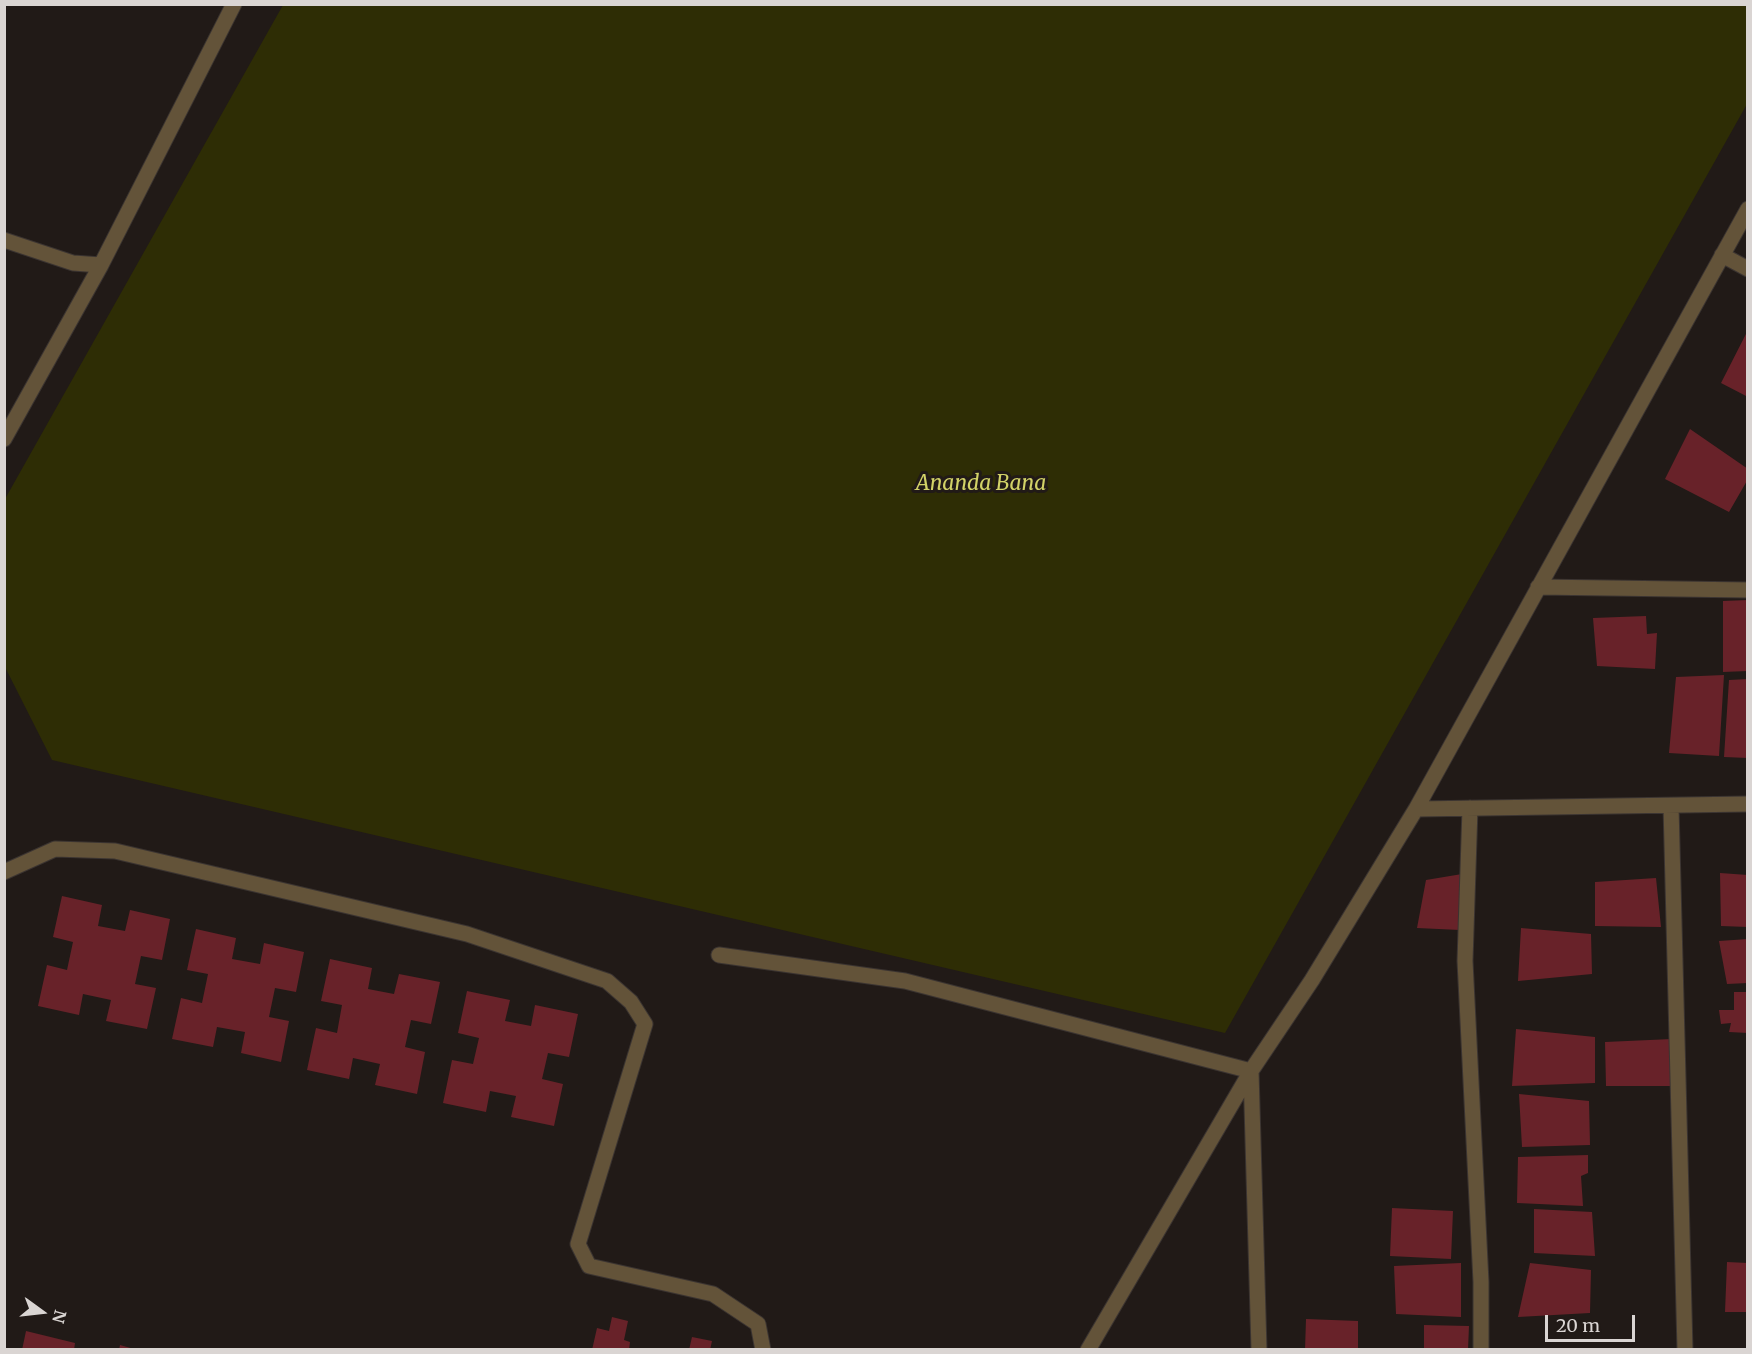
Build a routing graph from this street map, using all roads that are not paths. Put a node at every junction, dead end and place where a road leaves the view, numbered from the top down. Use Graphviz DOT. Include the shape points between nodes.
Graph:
graph roads {
  1 [pos="234,4"];
  2 [pos="1748,209"];
  3 [pos="4,240"];
  4 [pos="1722,255"];
  5 [pos="101,265"];
  6 [pos="1748,269"];
  7 [pos="4,439"];
  8 [pos="1538,587"];
  9 [pos="1748,590"];
  10 [pos="1748,804"];
  11 [pos="1671,806"];
  12 [pos="1470,808"];
  13 [pos="1416,809"];
  14 [pos="4,872"];
  15 [pos="719,955"];
  16 [pos="1251,1071"];
  17 [pos="763,1350"];
  18 [pos="1088,1350"];
  19 [pos="1260,1350"];
  20 [pos="1481,1350"];
  21 [pos="1685,1350"];
  1 -- 5 [label="street"];
  2 -- 4 [label="street"];
  3 -- 5 [label="street" via="73,263"];
  4 -- 6 [label="street"];
  4 -- 8 [label="street"];
  5 -- 7 [label="street"];
  8 -- 9 [label="street"];
  8 -- 13 [label="street"];
  10 -- 11 [label="street"];
  11 -- 12 [label="street"];
  11 -- 21 [label="street"];
  12 -- 13 [label="street"];
  12 -- 20 [label="street" via="1465,961"];
  13 -- 16 [label="street" via="1312,980"];
  14 -- 17 [label="street" via="55,849 115,851 467,934 607,981 631,1002 645,1024 578,1244 589,1266 713,1294 758,1324"];
  15 -- 16 [label="street" via="905,981"];
  16 -- 18 [label="street"];
  16 -- 19 [label="street"];
}
